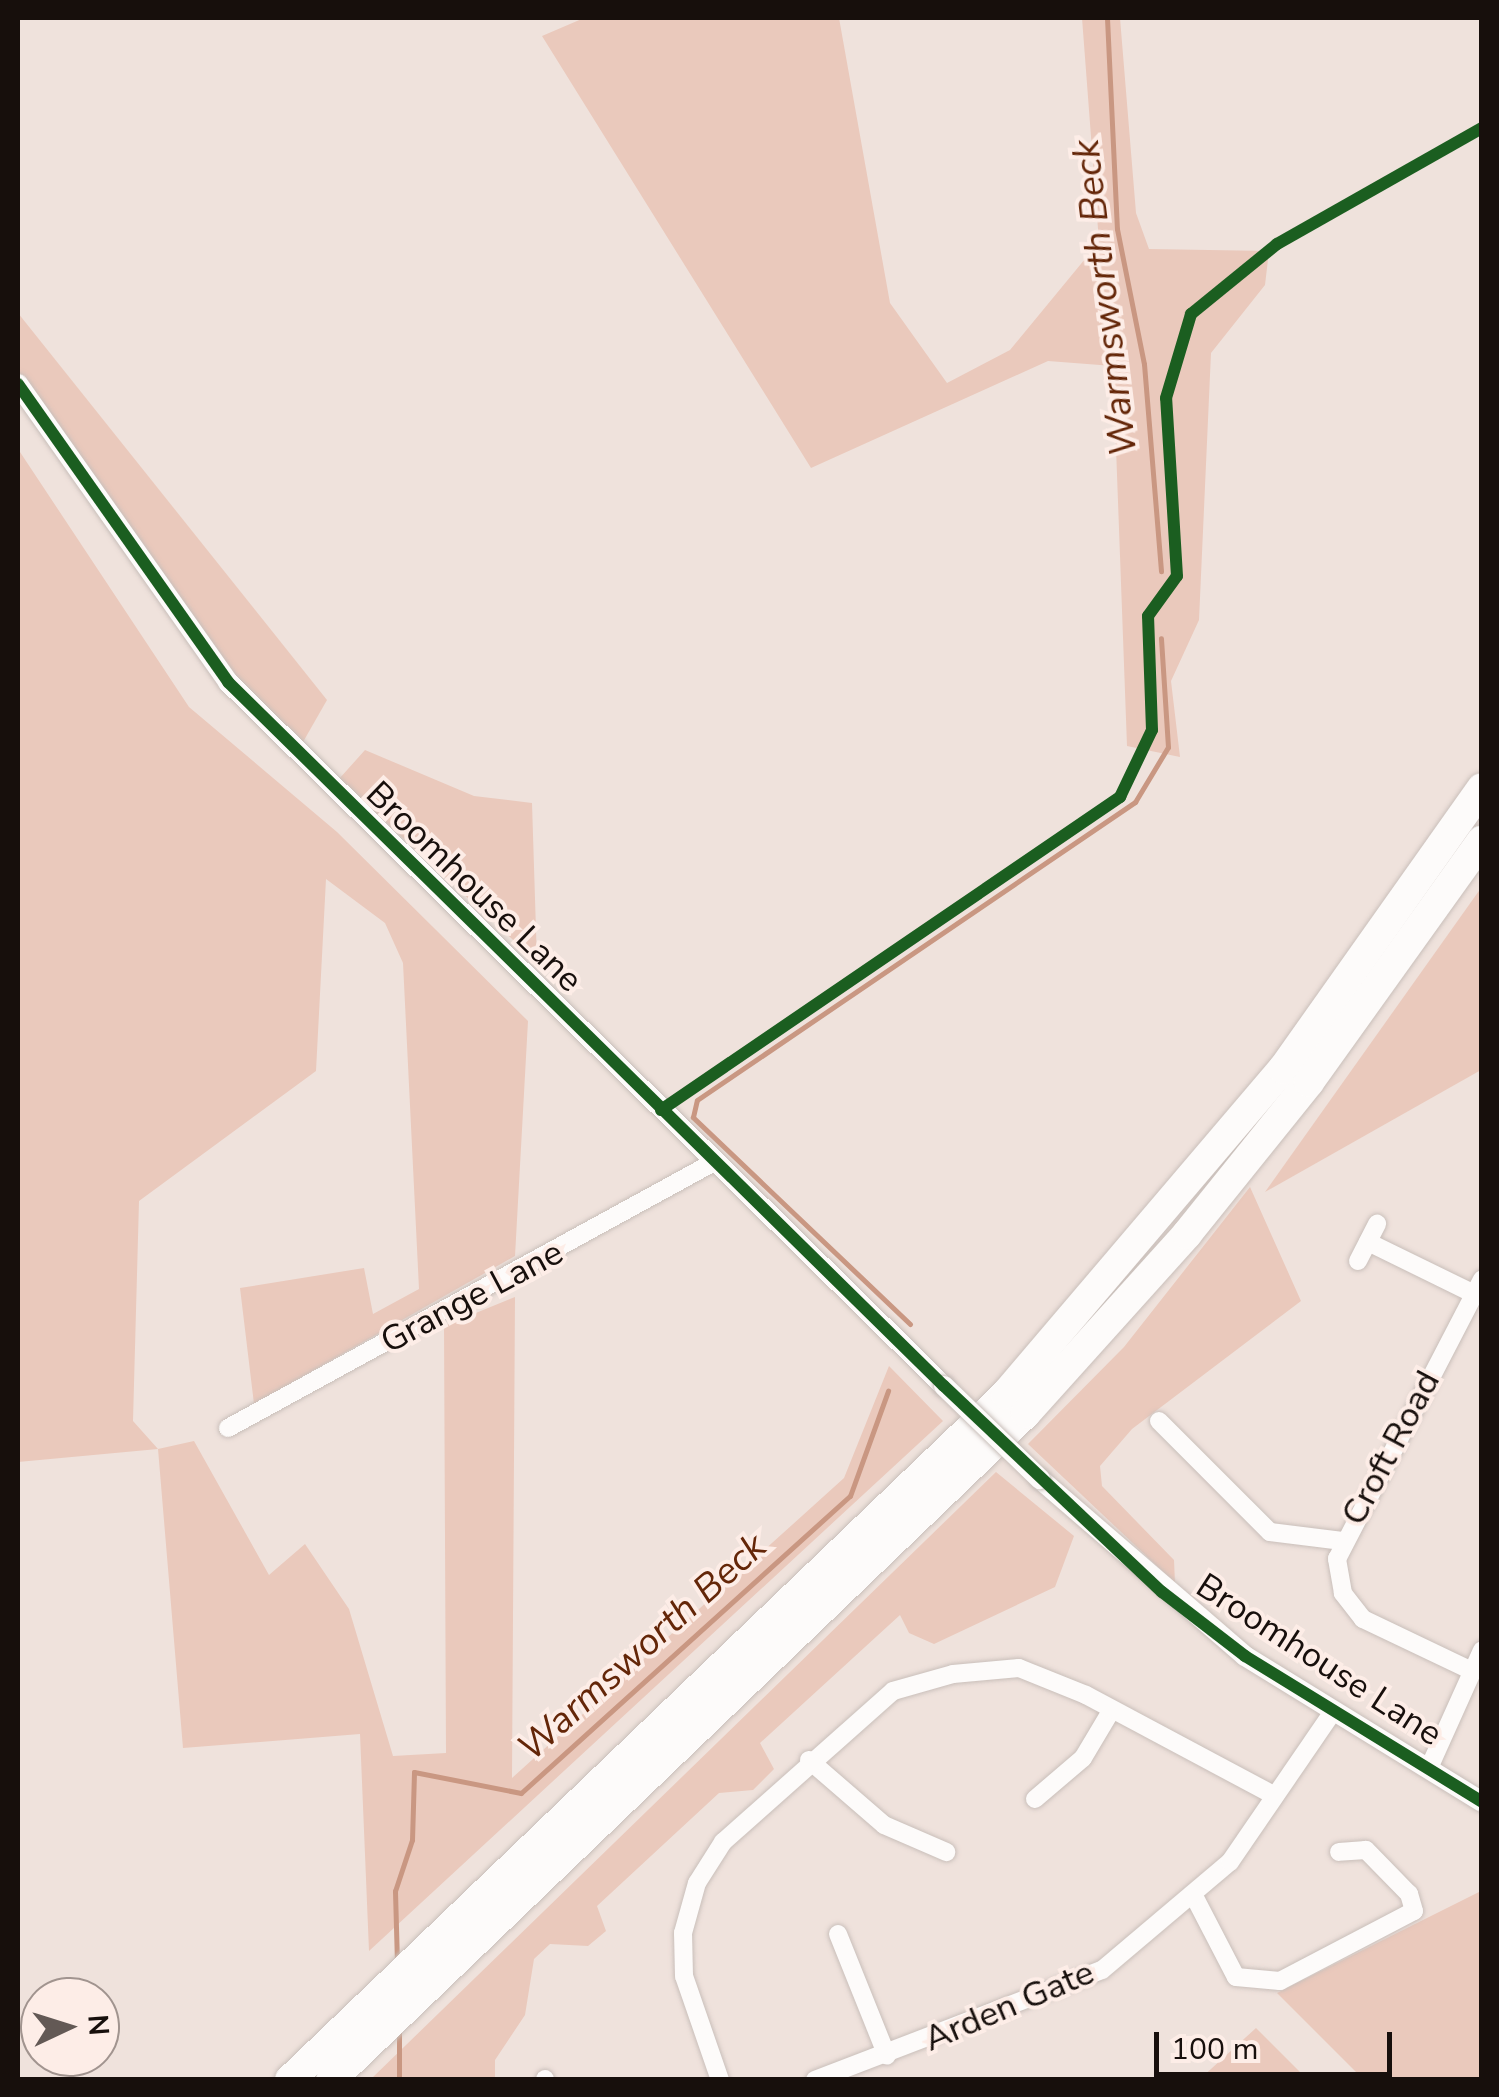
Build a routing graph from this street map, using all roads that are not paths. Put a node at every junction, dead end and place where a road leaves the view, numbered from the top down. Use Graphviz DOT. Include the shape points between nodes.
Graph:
graph roads {
  1 [pos="18,384"];
  2 [pos="1482,788"];
  3 [pos="1482,840"];
  4 [pos="714,1162"];
  5 [pos="1376,1224"];
  6 [pos="1368,1242"];
  7 [pos="1358,1261"];
  8 [pos="1478,1286"];
  9 [pos="1159,1421"];
  10 [pos="228,1428"];
  11 [pos="1342,1541"];
  12 [pos="1482,1650"];
  13 [pos="1472,1670"];
  14 [pos="1111,1711"];
  15 [pos="1332,1713"];
  16 [pos="809,1760"];
  17 [pos="1429,1768"];
  18 [pos="1275,1796"];
  19 [pos="1035,1799"];
  20 [pos="1482,1802"];
  21 [pos="946,1852"];
  22 [pos="1339,1852"];
  23 [pos="1195,1898"];
  24 [pos="838,1934"];
  25 [pos="398,1997"];
  26 [pos="886,2056"];
  27 [pos="290,2080"];
  28 [pos="331,2080"];
  29 [pos="720,2080"];
  30 [pos="815,2080"];
  1 -- 4 [label="street, Broomhouse Lane" via="228,682"];
  2 -- 25 [label="highway" via="1283,1069 1087,1306 918,1484"];
  3 -- 25 [label="highway" via="1309,1082 1074,1361 860,1579"];
  4 -- 10 [label="street, Grange Lane"];
  4 -- 15 [label="street, Broomhouse Lane, bridge" via="1162,1592"];
  5 -- 6 [label="street"];
  6 -- 7 [label="street"];
  6 -- 8 [label="street"];
  8 -- 11 [label="street, Croft Road"];
  9 -- 11 [label="street" via="1270,1532"];
  11 -- 13 [label="street, Croft Road" via="1338,1576 1363,1619"];
  12 -- 13 [label="street"];
  13 -- 17 [label="street"];
  14 -- 16 [label="street" via="1020,1668 953,1674 893,1690"];
  14 -- 18 [label="street"];
  14 -- 19 [label="street" via="1083,1758"];
  15 -- 17 [label="street, Broomhouse Lane"];
  15 -- 18 [label="street, Arden Gate"];
  16 -- 21 [label="street" via="884,1825"];
  16 -- 29 [label="street" via="723,1842 689,1908 684,1976"];
  17 -- 20 [label="street, Broomhouse Lane"];
  18 -- 23 [label="street, Arden Gate"];
  22 -- 23 [label="street" via="1366,1850 1409,1894 1414,1911 1280,1981 1236,1977"];
  23 -- 26 [label="street, Arden Gate" via="1075,1984"];
  24 -- 26 [label="street"];
  25 -- 27 [label="highway"];
  25 -- 28 [label="highway"];
  26 -- 30 [label="street, Arden Gate"];
}
